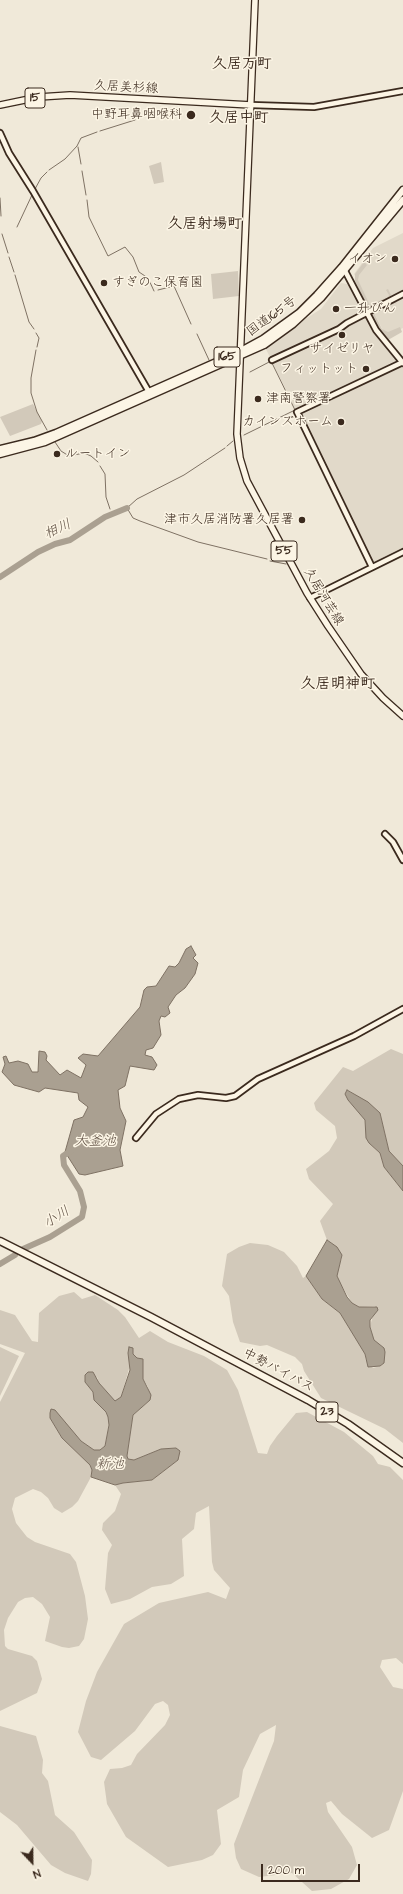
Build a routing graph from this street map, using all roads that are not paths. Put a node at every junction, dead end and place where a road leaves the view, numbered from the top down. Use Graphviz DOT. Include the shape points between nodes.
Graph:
graph roads {
  1 [pos="255,0"];
  2 [pos="403,91"];
  3 [pos="0,105"];
  4 [pos="251,105"];
  5 [pos="0,133"];
  6 [pos="403,190"];
  7 [pos="403,200"];
  8 [pos="403,203"];
  9 [pos="378,230"];
  10 [pos="344,269"];
  11 [pos="403,294"];
  12 [pos="366,312"];
  13 [pos="241,354"];
  14 [pos="272,360"];
  15 [pos="403,363"];
  16 [pos="149,392"];
  17 [pos="0,449"];
  18 [pos="0,454"];
  19 [pos="403,552"];
  20 [pos="372,567"];
  21 [pos="310,598"];
  22 [pos="403,716"];
  23 [pos="385,834"];
  24 [pos="403,860"];
  25 [pos="403,1009"];
  26 [pos="136,1138"];
  27 [pos="0,1242"];
  28 [pos="403,1462"];
  1 -- 4 [label="main road"];
  2 -- 4 [label="street" via="310,108"];
  3 -- 4 [label="main road, 久居美杉線 / 15" via="39,97 70,95"];
  4 -- 13 [label="main road"];
  5 -- 16 [label="street" via="9,154"];
  6 -- 10 [label="highway, 国道165号 / 165"];
  7 -- 9 [label="highway, 国道165号 / 165"];
  8 -- 9 [label="highway"];
  9 -- 10 [label="highway, 国道165号 / 165"];
  10 -- 12 [label="street"];
  10 -- 13 [label="highway, 国道165号 / 165" via="321,298 293,324 264,345"];
  11 -- 12 [label="street"];
  12 -- 14 [label="street" via="339,329"];
  12 -- 15 [label="street" via="376,330"];
  13 -- 16 [label="highway, 国道165号 / 165"];
  13 -- 18 [label="highway, 国道165号 / 165" via="45,442"];
  13 -- 21 [label="main road, 久居河芸線 / 55" via="237,434 241,465 247,481"];
  15 -- 20 [label="street" via="298,412"];
  16 -- 17 [label="highway, 国道165号 / 165" via="56,433"];
  19 -- 20 [label="street"];
  20 -- 21 [label="street"];
  21 -- 22 [label="main road, 久居河芸線 / 55" via="361,674"];
  23 -- 24 [label="street" via="393,842"];
  25 -- 26 [label="street" via="354,1036 258,1079 235,1096 226,1098 198,1095 179,1099 156,1114"];
  27 -- 28 [label="highway, 中勢バイパス / 23" via="248,1367 315,1404"];
}
